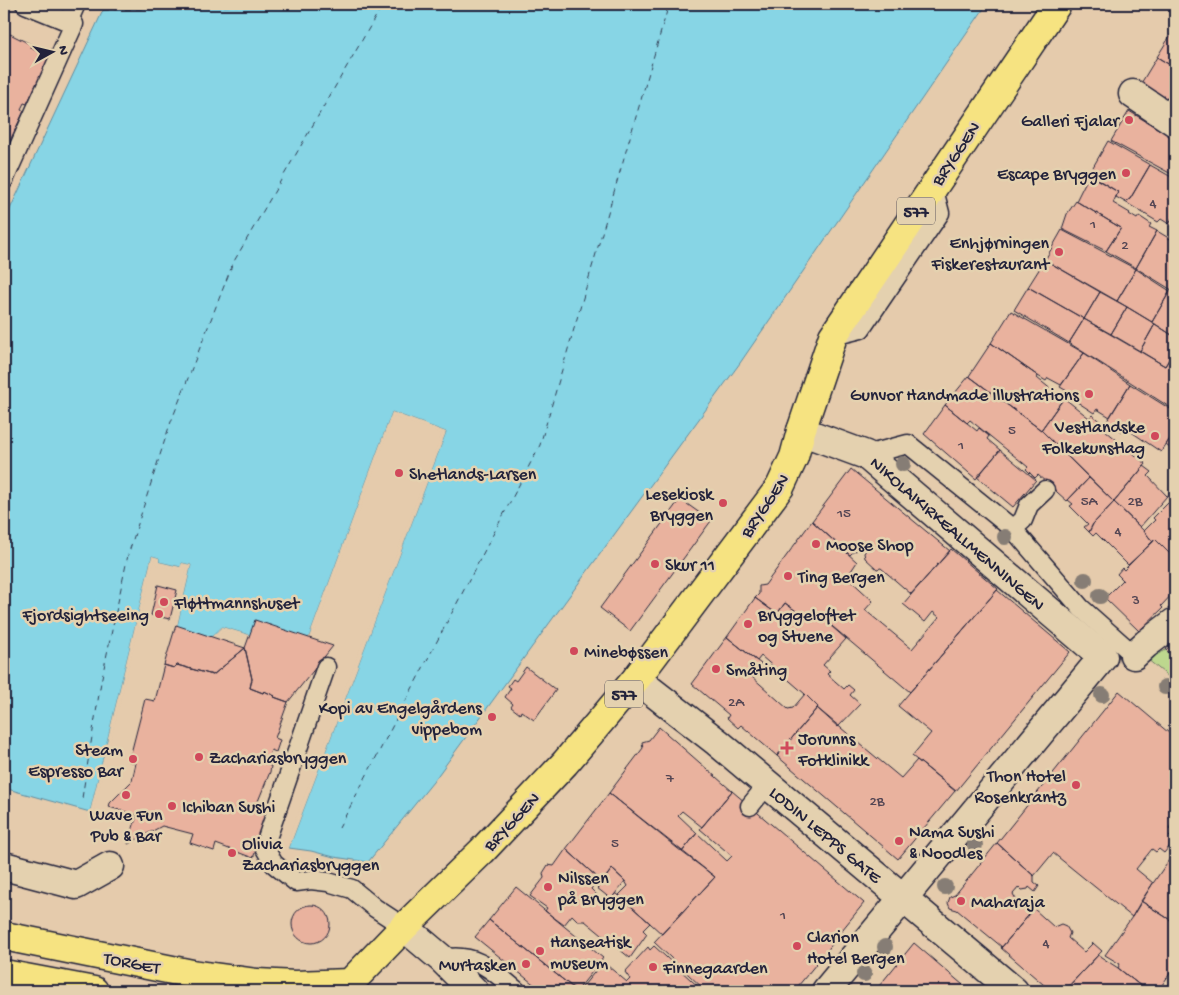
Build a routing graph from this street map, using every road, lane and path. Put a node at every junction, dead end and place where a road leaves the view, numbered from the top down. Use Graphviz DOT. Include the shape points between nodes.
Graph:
graph roads {
  1 [pos="76,4"];
  2 [pos="1057,4"];
  3 [pos="35,5"];
  4 [pos="68,22"];
  5 [pos="1133,94"];
  6 [pos="1175,122"];
  7 [pos="4,180"];
  8 [pos="801,431"];
  9 [pos="866,455"];
  10 [pos="1045,490"];
  11 [pos="1013,529"];
  12 [pos="1175,622"];
  13 [pos="1134,655"];
  14 [pos="326,667"];
  15 [pos="636,679"];
  16 [pos="767,785"];
  17 [pos="750,806"];
  18 [pos="4,866"];
  19 [pos="110,866"];
  20 [pos="903,899"];
  21 [pos="404,927"];
  22 [pos="4,936"];
  23 [pos="442,959"];
  24 [pos="4,974"];
  25 [pos="342,987"];
  26 [pos="94,991"];
  27 [pos="474,991"];
  28 [pos="517,991"];
  29 [pos="826,991"];
  30 [pos="1014,991"];
  1 -- 4 [label="lane"];
  2 -- 8 [label="main road, BRYGGEN / 577" via="833,336"];
  3 -- 4 [label="lane"];
  4 -- 7 [label="lane" via="74,24"];
  5 -- 6 [label="street"];
  8 -- 9 [label="street, NIKOLAIKIRKEALLMENNINGEN"];
  8 -- 15 [label="main road, BRYGGEN / 577" via="794,457 780,487"];
  9 -- 11 [label="lane" via="908,444"];
  9 -- 20 [label="street, NIKOLAIKIRKEALLMENNINGEN" via="1102,657"];
  10 -- 11 [label="lane" via="1029,505 1023,520"];
  11 -- 13 [label="lane" via="1081,608"];
  12 -- 13 [label="street"];
  14 -- 21 [label="lane" via="264,847 274,864 296,882 328,882 352,889"];
  15 -- 16 [label="street, LODIN LEPPS GATE"];
  15 -- 21 [label="main road, BRYGGEN / 577" via="565,763"];
  16 -- 17 [label="lane"];
  16 -- 20 [label="street, LODIN LEPPS GATE"];
  18 -- 19 [label="street" via="76,885"];
  20 -- 29 [label="street"];
  20 -- 30 [label="street, LODIN LEPPS GATE"];
  21 -- 23 [label="street"];
  21 -- 25 [label="main road, TORGET / 577"];
  22 -- 25 [label="main road, TORGET / 577" via="192,974"];
  23 -- 27 [label="street"];
  23 -- 28 [label="lane" via="477,961"];
  24 -- 26 [label="main road, TORGET"];
}
